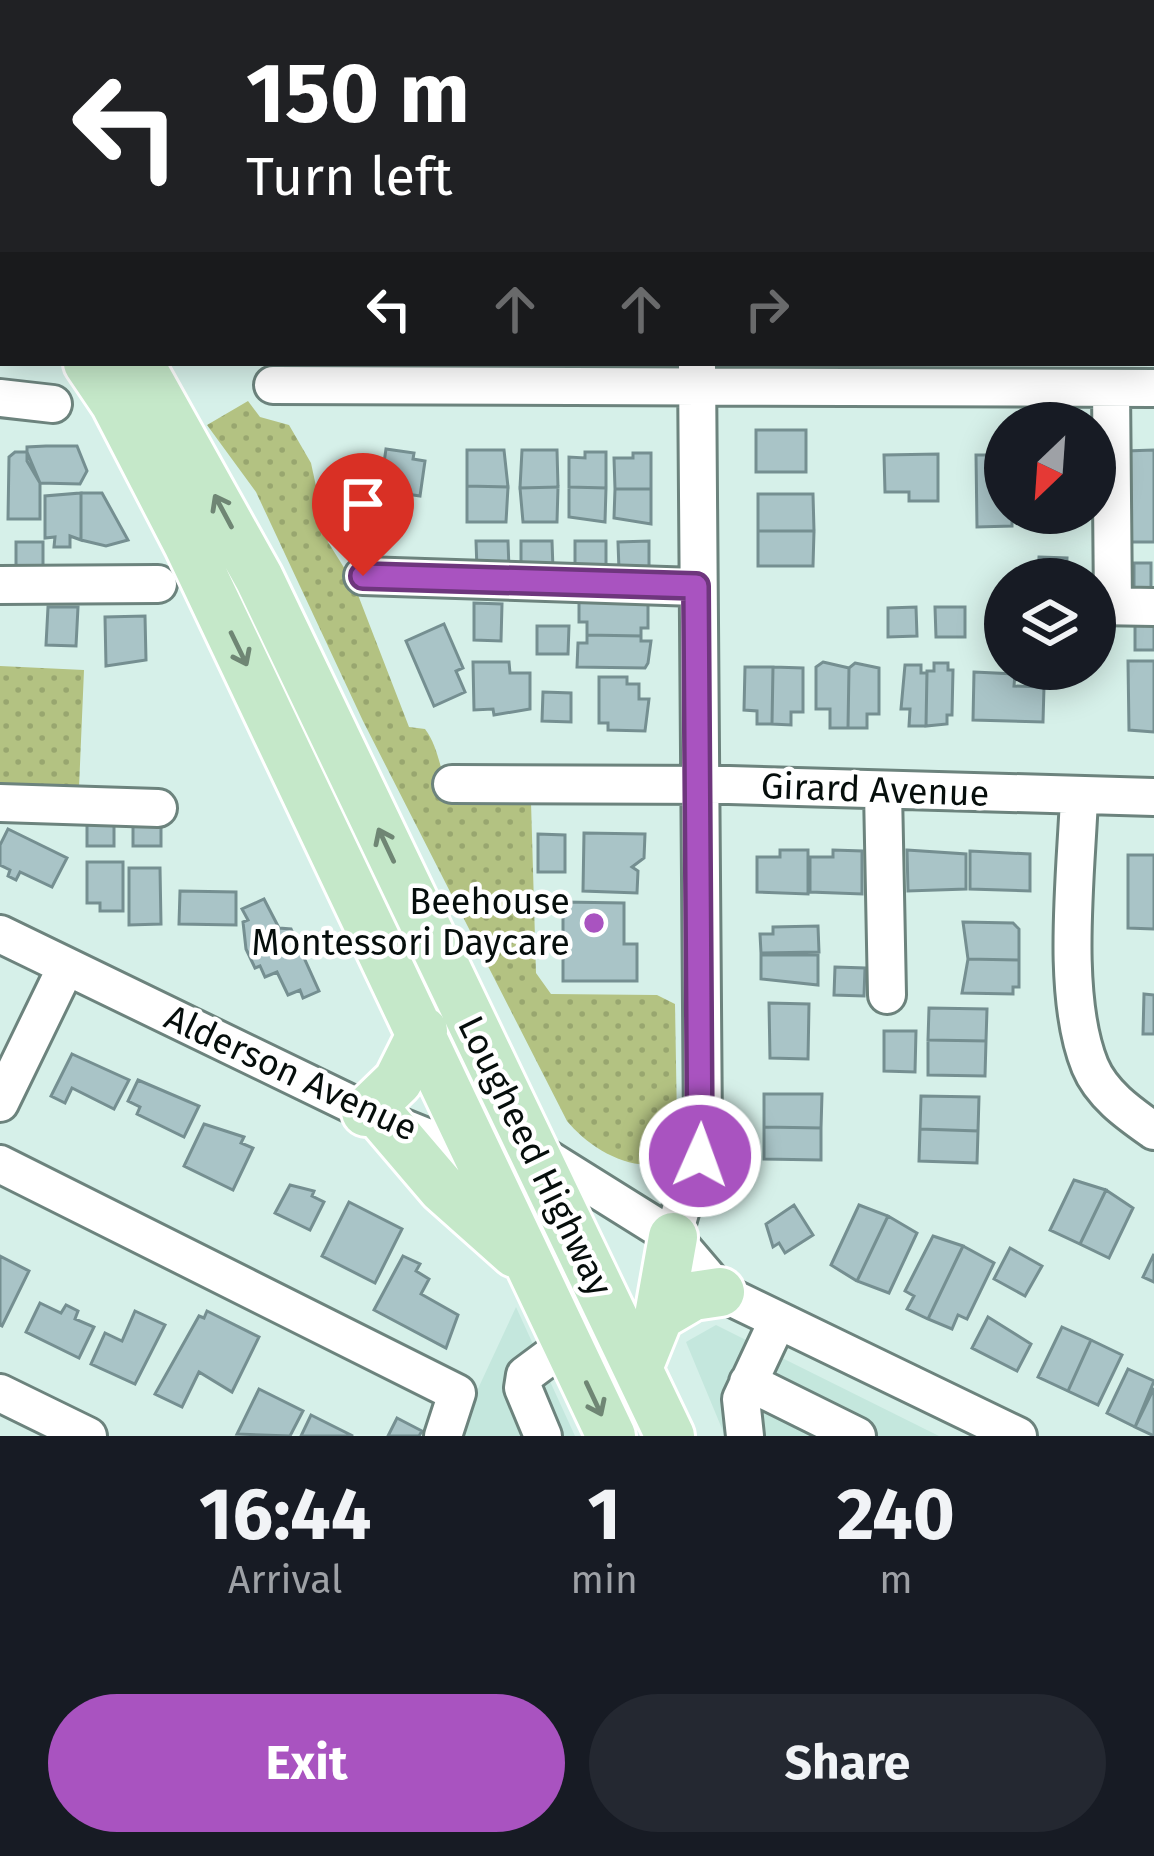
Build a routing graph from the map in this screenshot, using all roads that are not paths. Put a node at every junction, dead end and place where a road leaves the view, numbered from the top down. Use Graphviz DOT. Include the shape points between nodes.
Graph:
graph roads {
  1 [pos="90,366"];
  2 [pos="142,366"];
  3 [pos="697,375"];
  4 [pos="273,385"];
  5 [pos="1111,388"];
  6 [pos="1154,388"];
  7 [pos="0,398"];
  8 [pos="53,404"];
  9 [pos="1106,558"];
  10 [pos="363,576"];
  11 [pos="158,584"];
  12 [pos="0,585"];
  13 [pos="696,586"];
  14 [pos="1116,606"];
  15 [pos="1154,607"];
  16 [pos="452,784"];
  17 [pos="698,784"];
  18 [pos="883,790"];
  19 [pos="1154,797"];
  20 [pos="1079,798"];
  21 [pos="0,802"];
  22 [pos="158,808"];
  23 [pos="0,934"];
  24 [pos="66,967"];
  25 [pos="887,995"];
  26 [pos="423,1031"];
  27 [pos="0,1103"];
  28 [pos="375,1116"];
  29 [pos="1154,1132"];
  30 [pos="472,1142"];
  31 [pos="529,1147"];
  32 [pos="0,1164"];
  33 [pos="673,1237"];
  34 [pos="534,1269"];
  35 [pos="719,1292"];
  36 [pos="658,1316"];
  37 [pos="778,1320"];
  38 [pos="568,1343"];
  39 [pos="638,1368"];
  40 [pos="748,1382"];
  41 [pos="0,1393"];
  42 [pos="88,1436"];
  43 [pos="443,1436"];
  44 [pos="543,1436"];
  45 [pos="611,1436"];
  46 [pos="670,1436"];
  47 [pos="745,1436"];
  48 [pos="857,1436"];
  49 [pos="1018,1436"];
  1 -- 26 [label="main road, Lougheed Highway, one-way" via="188,544"];
  31 -- 2 [label="main road, Lougheed Highway, one-way" via="259,578"];
  3 -- 4 [label="street"];
  3 -- 5 [label="street"];
  3 -- 13 [label="street"];
  5 -- 6 [label="street"];
  5 -- 9 [label="street"];
  7 -- 8 [label="street"];
  10 -- 13 [label="street"];
  11 -- 12 [label="street"];
  13 -- 17 [label="street"];
  14 -- 15 [label="street"];
  16 -- 17 [label="street, Girard Avenue"];
  17 -- 18 [label="street, Girard Avenue"];
  17 -- 33 [label="street" via="703,1133"];
  18 -- 20 [label="street, Girard Avenue"];
  18 -- 25 [label="street"];
  19 -- 20 [label="street, Girard Avenue"];
  20 -- 29 [label="street" via="1082,1035 1103,1088"];
  21 -- 22 [label="street"];
  23 -- 24 [label="street, Alderson Avenue"];
  24 -- 27 [label="street"];
  24 -- 28 [label="street, Alderson Avenue"];
  26 -- 28 [label="main road"];
  26 -- 30 [label="main road, Lougheed Highway"];
  28 -- 30 [label="street, Alderson Avenue" via="426,1137"];
  28 -- 34 [label="main road"];
  30 -- 31 [label="street, Alderson Avenue"];
  30 -- 34 [label="main road, Lougheed Highway"];
  31 -- 33 [label="street, Alderson Avenue"];
  31 -- 39 [label="main road, Lougheed Highway"];
  32 -- 43 [label="street" via="457,1393"];
  33 -- 35 [label="street, Alderson Avenue"];
  33 -- 36 [label="main road"];
  34 -- 38 [label="main road, Lougheed Highway"];
  35 -- 36 [label="main road"];
  35 -- 37 [label="street, Alderson Avenue"];
  36 -- 39 [label="main road"];
  37 -- 40 [label="street"];
  37 -- 49 [label="street, Alderson Avenue"];
  38 -- 44 [label="street" via="525,1376"];
  38 -- 45 [label="main road, Lougheed Highway, one-way"];
  39 -- 46 [label="main road, Lougheed Highway"];
  40 -- 47 [label="street" via="740,1411"];
  40 -- 48 [label="street"];
  41 -- 42 [label="street"];
}
